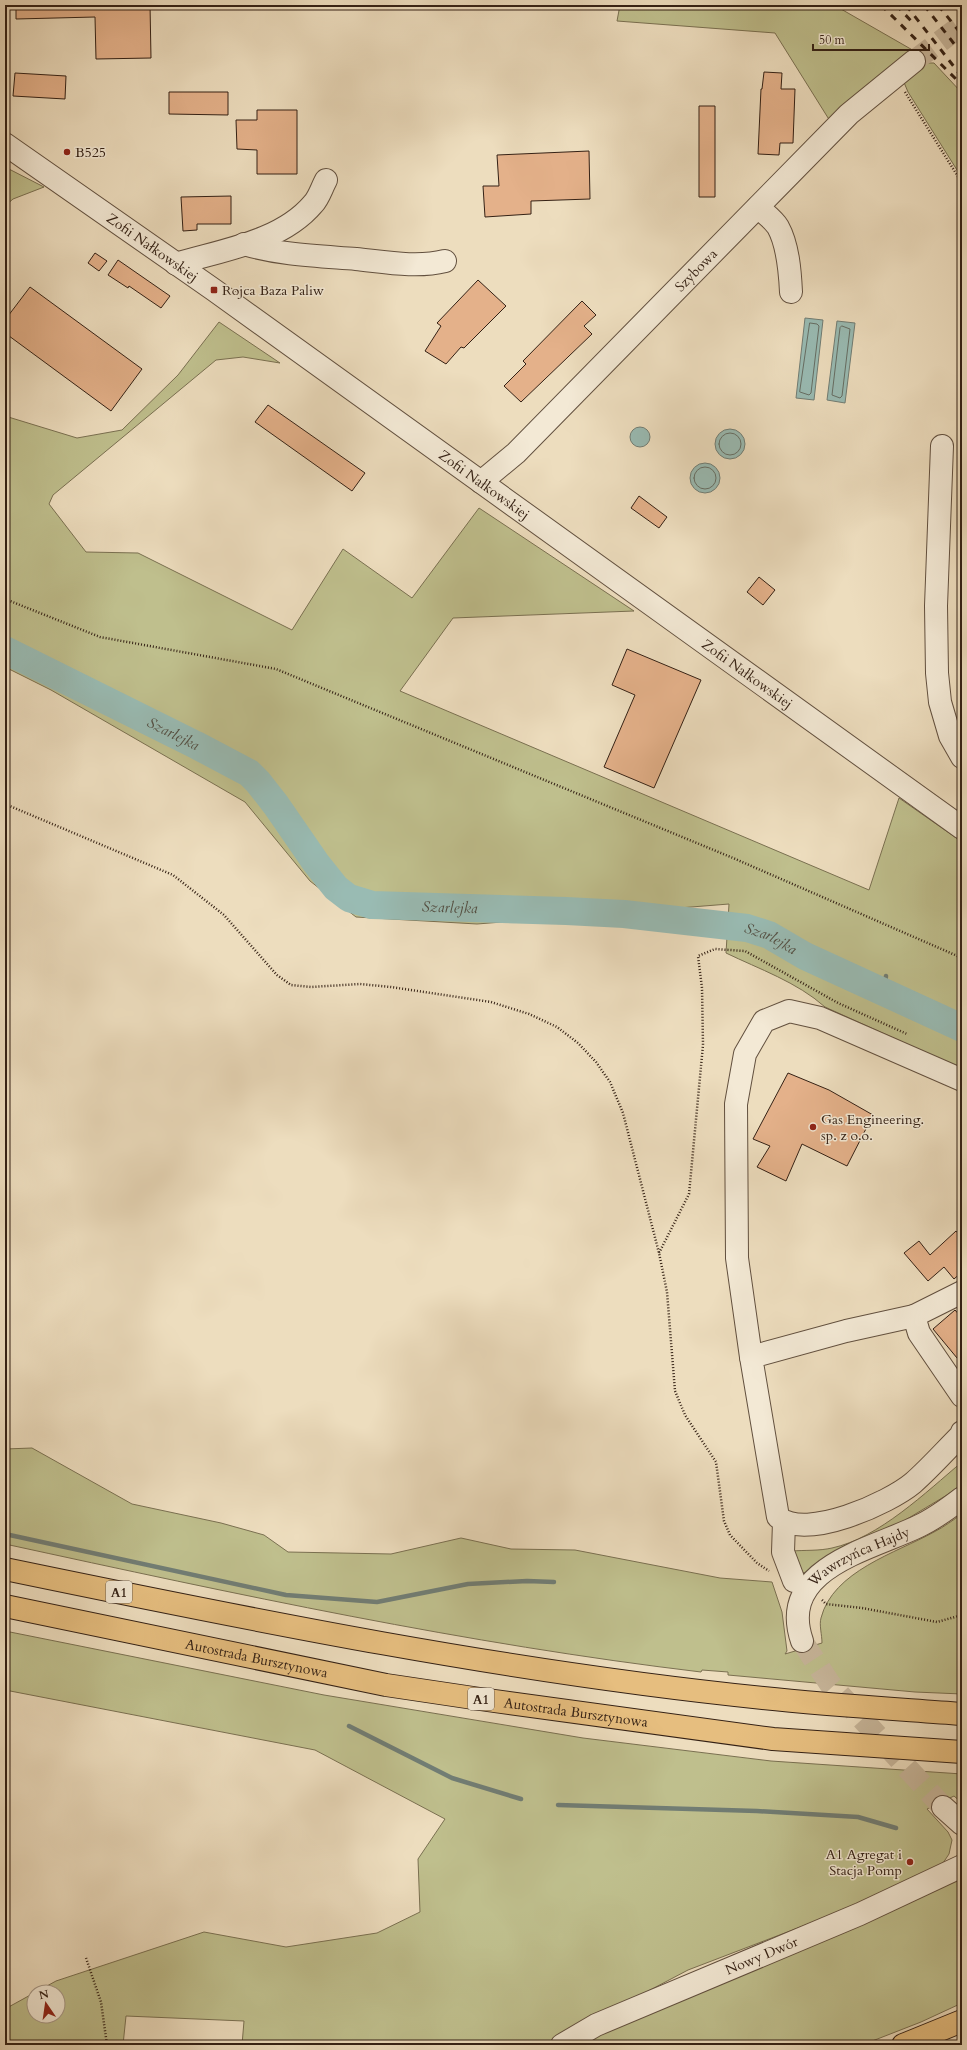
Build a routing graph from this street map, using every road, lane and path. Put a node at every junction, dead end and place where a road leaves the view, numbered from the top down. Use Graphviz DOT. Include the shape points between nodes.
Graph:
graph roads {
  1 [pos="914,61"];
  2 [pos="896,75"];
  3 [pos="5,144"];
  4 [pos="326,180"];
  5 [pos="962,182"];
  6 [pos="758,207"];
  7 [pos="244,244"];
  8 [pos="445,261"];
  9 [pos="176,264"];
  10 [pos="791,292"];
  11 [pos="942,446"];
  12 [pos="481,482"];
  13 [pos="5,599"];
  14 [pos="962,757"];
  15 [pos="5,804"];
  16 [pos="962,828"];
  17 [pos="962,958"];
  18 [pos="909,1035"];
  19 [pos="962,1080"];
  20 [pos="659,1253"];
  21 [pos="962,1292"];
  22 [pos="914,1316"];
  23 [pos="751,1357"];
  24 [pos="962,1396"];
  25 [pos="962,1432"];
  26 [pos="962,1498"];
  27 [pos="784,1522"];
  28 [pos="5,1569"];
  29 [pos="801,1584"];
  30 [pos="5,1606"];
  31 [pos="962,1615"];
  32 [pos="802,1642"];
  33 [pos="962,1714"];
  34 [pos="962,1752"];
  35 [pos="942,1807"];
  36 [pos="962,1824"];
  37 [pos="962,1866"];
  38 [pos="86,1958"];
  39 [pos="962,2021"];
  40 [pos="107,2045"];
  41 [pos="562,2045"];
  42 [pos="903,2045"];
  1 -- 2 [label="street, Szybowa"];
  2 -- 5 [label="path" via="914,108"];
  2 -- 6 [label="street, Szybowa" via="849,114"];
  3 -- 9 [label="street, Zofii Nałkowskiej"];
  4 -- 7 [label="street" via="314,204 290,226 261,240"];
  6 -- 10 [label="street" via="778,226 790,271"];
  6 -- 12 [label="street, Szybowa" via="516,453"];
  7 -- 8 [label="street" via="266,251 378,261 430,264"];
  7 -- 9 [label="street"];
  9 -- 12 [label="street, Zofii Nałkowskiej"];
  11 -- 14 [label="street" via="936,673 940,702 950,736"];
  12 -- 16 [label="street, Zofii Nałkowskiej"];
  13 -- 17 [label="path" via="100,637 276,669 733,858"];
  15 -- 20 [label="path" via="173,875 224,915 277,974 292,985 391,986 490,1002 529,1014 557,1027 578,1043 610,1082 623,1113"];
  18 -- 20 [label="path" via="838,1003 745,951 715,949 698,956 702,988 703,1044 689,1194"];
  19 -- 23 [label="street" via="820,1018 789,1011 764,1021 745,1054 736,1104 737,1258"];
  20 -- 29 [label="path" via="667,1292 675,1391 685,1415 716,1462 724,1521 730,1535 758,1563 778,1576"];
  21 -- 22 [label="street"];
  22 -- 23 [label="street" via="846,1331"];
  22 -- 24 [label="street" via="919,1333"];
  23 -- 27 [label="street" via="778,1517"];
  25 -- 27 [label="street" via="913,1483 876,1506 823,1523 797,1525"];
  26 -- 29 [label="street, Wawrzyńca Hajdy" via="919,1526 843,1559"];
  27 -- 29 [label="street" via="783,1552"];
  28 -- 33 [label="main road, A1" via="248,1619 432,1652 595,1677 762,1698"];
  29 -- 31 [label="path" via="826,1604 937,1622"];
  29 -- 32 [label="street, Wawrzyńca Hajdy" via="802,1596 797,1617"];
  30 -- 34 [label="main road, Autostrada Bursztynowa / A1" via="425,1691 773,1739"];
  35 -- 36 [label="street"];
  37 -- 41 [label="street, Nowy Dwór" via="860,1914 596,2025"];
  38 -- 40 [label="path" via="101,2002"];
  39 -- 42 [label="main road"];
}
